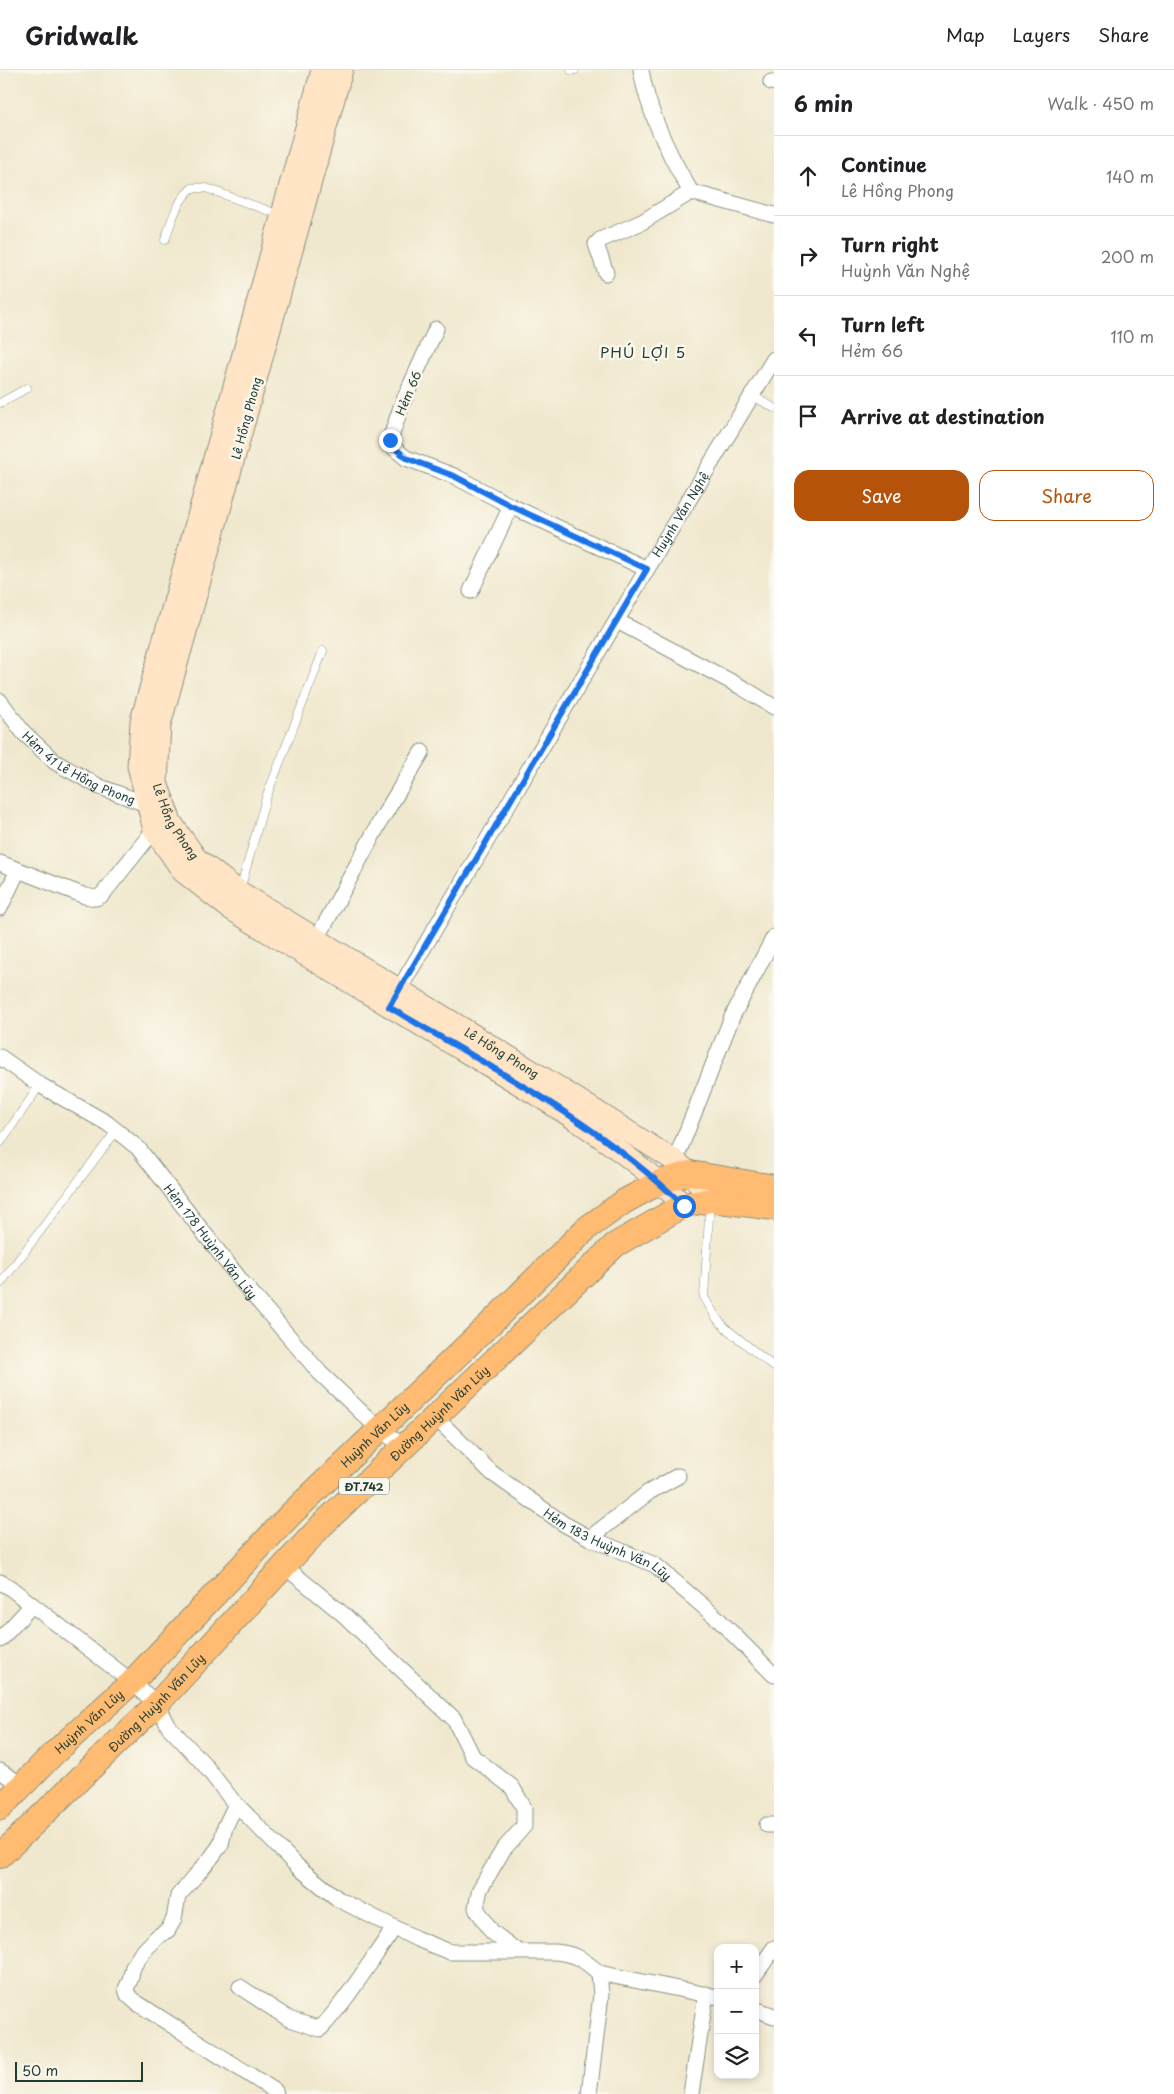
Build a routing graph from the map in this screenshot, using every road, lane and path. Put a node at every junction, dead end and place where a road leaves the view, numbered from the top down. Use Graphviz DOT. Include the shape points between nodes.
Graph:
graph roads {
  1 [pos="322,70"];
  2 [pos="342,70"];
  3 [pos="571,70"];
  4 [pos="575,70"];
  5 [pos="641,70"];
  6 [pos="692,192"];
  7 [pos="282,215"];
  8 [pos="774,215"];
  9 [pos="165,240"];
  10 [pos="606,273"];
  11 [pos="436,329"];
  12 [pos="774,359"];
  13 [pos="27,388"];
  14 [pos="753,396"];
  15 [pos="0,403"];
  16 [pos="774,408"];
  17 [pos="511,506"];
  18 [pos="647,569"];
  19 [pos="471,591"];
  20 [pos="617,621"];
  21 [pos="323,651"];
  22 [pos="0,701"];
  23 [pos="774,707"];
  24 [pos="422,752"];
  25 [pos="146,804"];
  26 [pos="154,830"];
  27 [pos="0,863"];
  28 [pos="18,870"];
  29 [pos="240,892"];
  30 [pos="0,908"];
  31 [pos="774,937"];
  32 [pos="316,939"];
  33 [pos="394,998"];
  34 [pos="0,1057"];
  35 [pos="40,1085"];
  36 [pos="118,1130"];
  37 [pos="0,1143"];
  38 [pos="682,1167"];
  39 [pos="660,1182"];
  40 [pos="774,1187"];
  41 [pos="711,1200"];
  42 [pos="684,1206"];
  43 [pos="774,1208"];
  44 [pos="0,1284"];
  45 [pos="774,1367"];
  46 [pos="436,1418"];
  47 [pos="379,1429"];
  48 [pos="404,1447"];
  49 [pos="678,1476"];
  50 [pos="590,1538"];
  51 [pos="283,1565"];
  52 [pos="0,1582"];
  53 [pos="32,1605"];
  54 [pos="0,1640"];
  55 [pos="774,1675"];
  56 [pos="132,1682"];
  57 [pos="157,1704"];
  58 [pos="0,1771"];
  59 [pos="22,1785"];
  60 [pos="236,1804"];
  61 [pos="0,1808"];
  62 [pos="0,1856"];
  63 [pos="394,1928"];
  64 [pos="774,1948"];
  65 [pos="517,1951"];
  66 [pos="759,1969"];
  67 [pos="599,1973"];
  68 [pos="240,1987"];
  69 [pos="712,1996"];
  70 [pos="759,2011"];
  71 [pos="774,2016"];
  72 [pos="276,2094"];
  73 [pos="589,2094"];
  74 [pos="691,2094"];
  1 -- 7 [label="street, Lê Hồng Phong"];
  2 -- 29 [label="street, Lê Hồng Phong" via="160,725 157,782 171,822 197,859"];
  3 -- 4 [label="lane"];
  5 -- 6 [label="street" via="644,87 669,154"];
  6 -- 8 [label="street"];
  6 -- 10 [label="street" via="642,222 600,240 596,244 597,251"];
  7 -- 9 [label="lane" via="206,188 192,188 181,197"];
  7 -- 25 [label="street, Lê Hồng Phong" via="141,722 138,766"];
  11 -- 17 [label="street, Hẻm 66" via="402,404 390,440 406,458 454,476"];
  12 -- 14 [label="street, Huỳnh Văn Nghệ"];
  13 -- 15 [label="lane"];
  14 -- 16 [label="lane"];
  14 -- 18 [label="street, Huỳnh Văn Nghệ"];
  17 -- 18 [label="street, Hẻm 66"];
  17 -- 19 [label="street"];
  18 -- 20 [label="street, Huỳnh Văn Nghệ"];
  20 -- 23 [label="street"];
  20 -- 33 [label="street, Huỳnh Văn Nghệ"];
  21 -- 29 [label="lane" via="266,798"];
  22 -- 25 [label="street, Hẻm 41 Lê Hồng Phong" via="23,732 55,762 100,787"];
  24 -- 32 [label="street"];
  25 -- 26 [label="street, Lê Hồng Phong"];
  26 -- 28 [label="street" via="102,895 96,898"];
  26 -- 33 [label="street, Lê Hồng Phong" via="183,872 229,908"];
  27 -- 28 [label="street"];
  28 -- 30 [label="street"];
  29 -- 32 [label="street, Lê Hồng Phong"];
  31 -- 38 [label="street" via="732,1017"];
  32 -- 33 [label="street, Lê Hồng Phong"];
  33 -- 38 [label="street, Lê Hồng Phong"];
  33 -- 39 [label="street, Lê Hồng Phong" via="606,1141"];
  34 -- 35 [label="street, Hẻm 178 Huỳnh Văn Lũy"];
  35 -- 36 [label="street, Hẻm 178 Huỳnh Văn Lũy"];
  35 -- 37 [label="lane"];
  36 -- 44 [label="lane"];
  36 -- 47 [label="street, Hẻm 178 Huỳnh Văn Lũy" via="138,1148 242,1282 320,1373"];
  38 -- 39 [label="main road, Huỳnh Văn Lũy / ĐT.742"];
  38 -- 40 [label="main road, Huỳnh Văn Lũy / ĐT.742"];
  38 -- 41 [label="street, Lê Hồng Phong"];
  39 -- 42 [label="street, Lê Hồng Phong"];
  39 -- 47 [label="main road, Huỳnh Văn Lũy / ĐT.742" via="624,1201 587,1228"];
  41 -- 42 [label="main road, Đường Huỳnh Văn Lũy / ĐT.742"];
  41 -- 43 [label="main road, Đường Huỳnh Văn Lũy / ĐT.742"];
  41 -- 45 [label="lane" via="704,1297 728,1330"];
  42 -- 46 [label="main road, Đường Huỳnh Văn Lũy / ĐT.742" via="615,1245"];
  46 -- 48 [label="main road, Đường Huỳnh Văn Lũy / ĐT.742"];
  46 -- 50 [label="street, Hẻm 183 Huỳnh Văn Lũy" via="492,1473 564,1524"];
  47 -- 48 [label="street, Hẻm 178 Huỳnh Văn Lũy"];
  47 -- 56 [label="main road, Huỳnh Văn Lũy / ĐT.742" via="290,1515"];
  48 -- 51 [label="main road, Đường Huỳnh Văn Lũy / ĐT.742"];
  49 -- 50 [label="street" via="649,1492"];
  50 -- 55 [label="street, Hẻm 183 Huỳnh Văn Lũy" via="655,1565 717,1618"];
  51 -- 57 [label="main road, Đường Huỳnh Văn Lũy / ĐT.742"];
  51 -- 65 [label="street" via="344,1615 454,1719 473,1757 512,1787 524,1808 524,1826 503,1850 480,1889 476,1908 492,1932"];
  52 -- 53 [label="street"];
  53 -- 54 [label="street"];
  53 -- 56 [label="street"];
  56 -- 57 [label="street"];
  56 -- 59 [label="main road, Huỳnh Văn Lũy / ĐT.742"];
  57 -- 60 [label="street" via="169,1727"];
  57 -- 62 [label="main road, Đường Huỳnh Văn Lũy / ĐT.742"];
  58 -- 59 [label="street"];
  59 -- 61 [label="main road, Huỳnh Văn Lũy / ĐT.742"];
  60 -- 63 [label="street" via="298,1868 338,1900"];
  60 -- 72 [label="street" via="221,1844 178,1896 174,1919 168,1930 157,1936 141,1954 126,1989 137,2003"];
  63 -- 65 [label="street" via="450,1952"];
  63 -- 68 [label="street" via="338,2009 320,2028 289,2018"];
  64 -- 66 [label="street"];
  65 -- 67 [label="street" via="572,1954"];
  67 -- 69 [label="street"];
  67 -- 73 [label="street" via="601,1995"];
  69 -- 74 [label="street"];
  70 -- 71 [label="street"];
}
